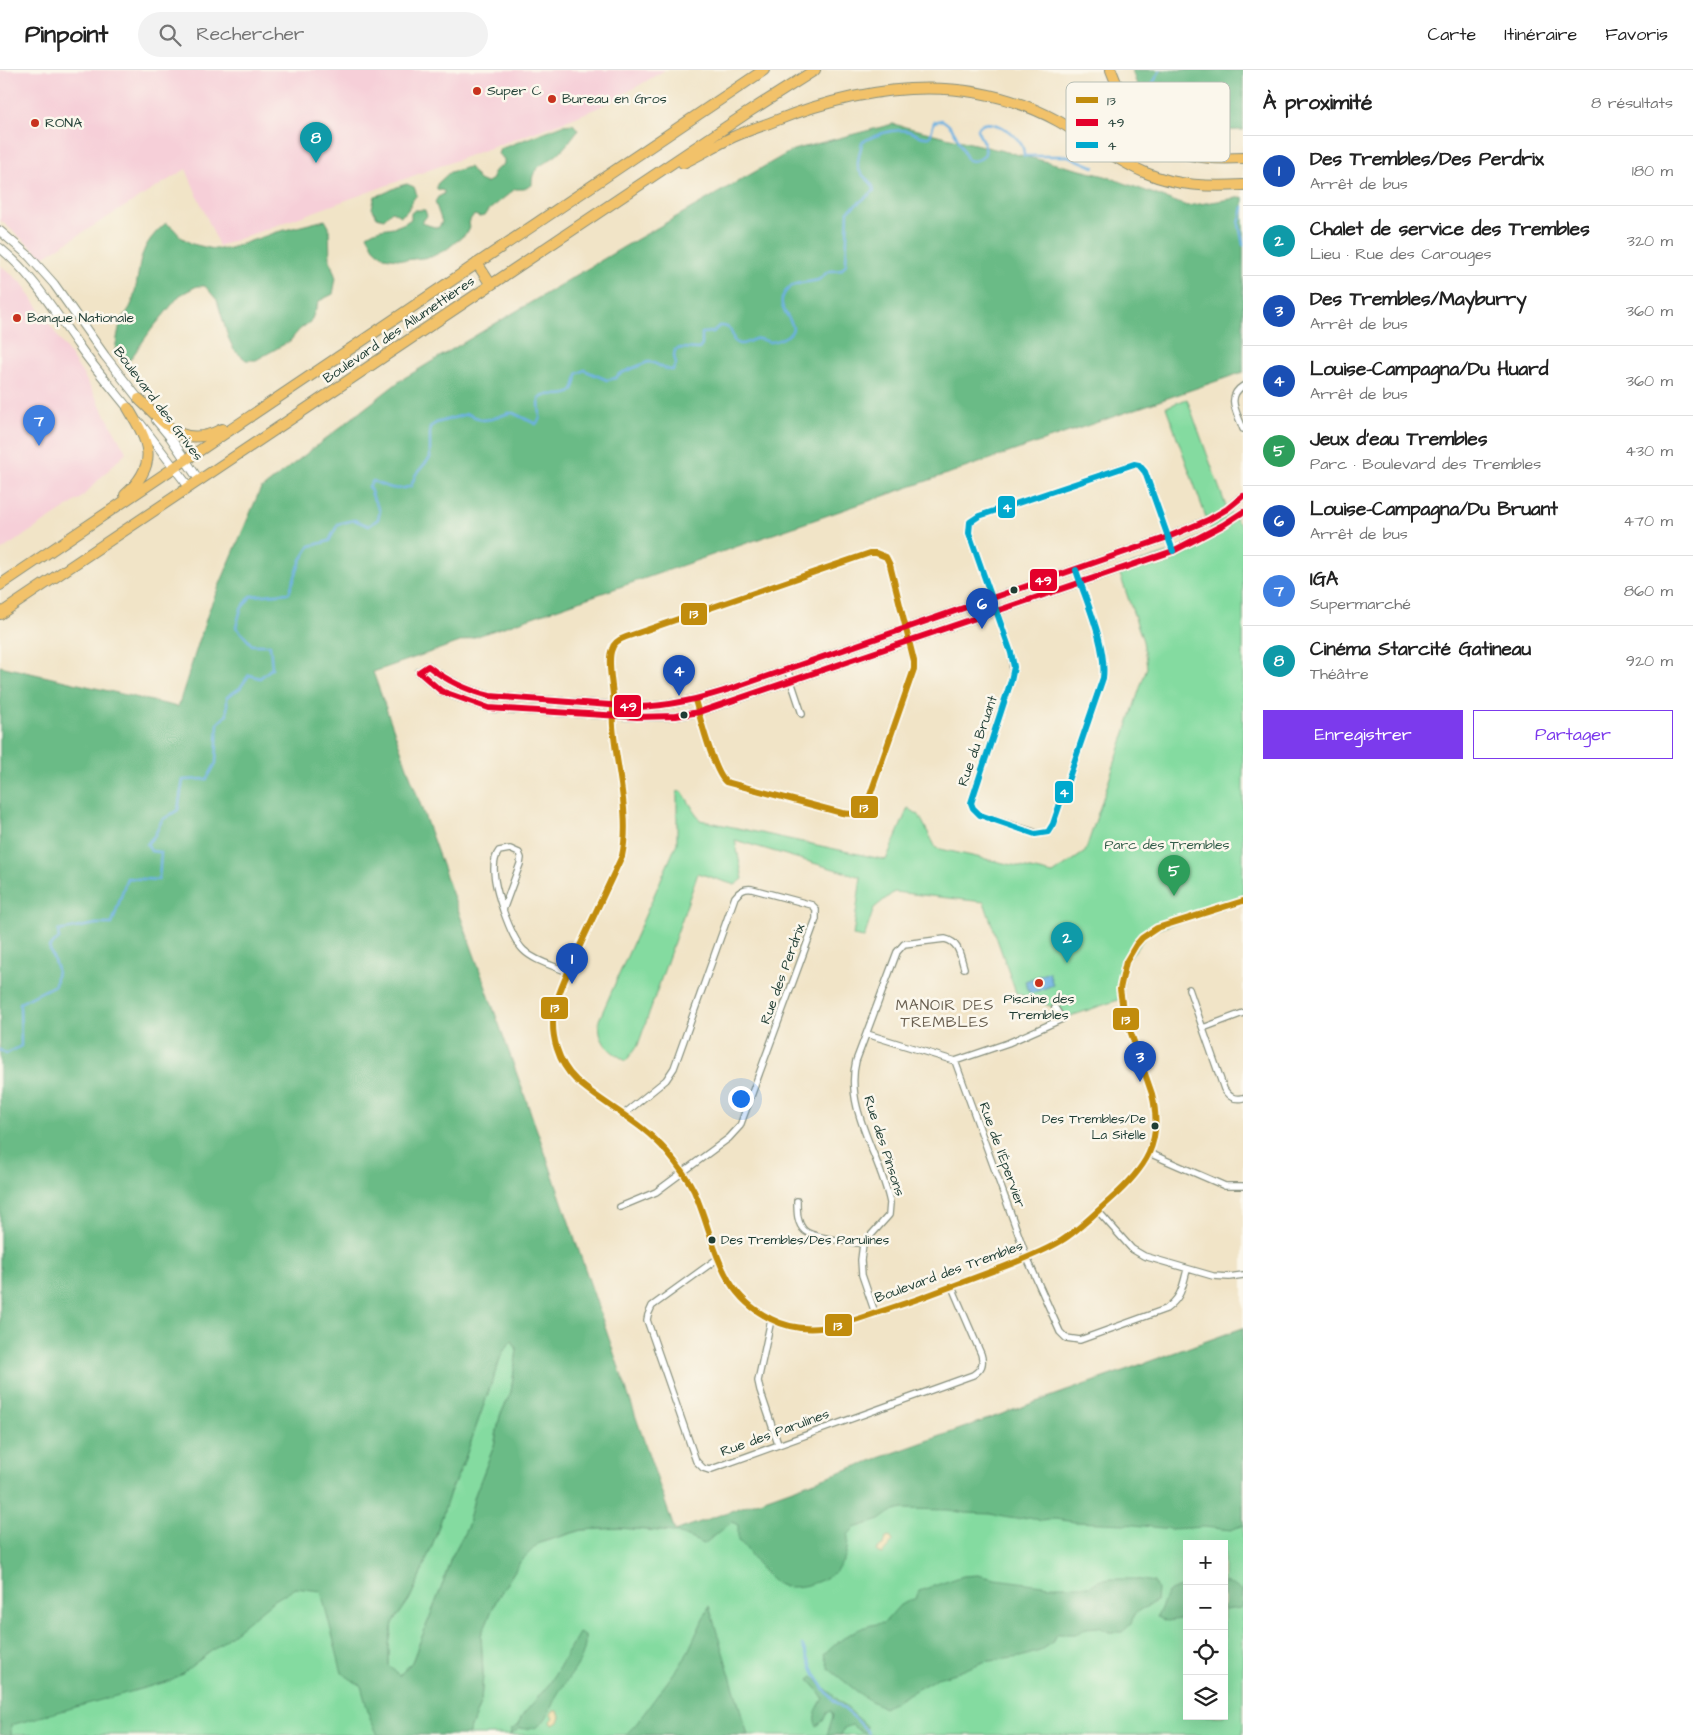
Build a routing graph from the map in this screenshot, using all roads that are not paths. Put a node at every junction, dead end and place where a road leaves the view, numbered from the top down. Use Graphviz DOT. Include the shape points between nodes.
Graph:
graph roads {
  1 [pos="764,70"];
  2 [pos="815,70"];
  3 [pos="1111,70"];
  4 [pos="1115,82"];
  5 [pos="1066,126"];
  6 [pos="1230,158"];
  7 [pos="1243,158"];
  8 [pos="1125,162"];
  9 [pos="1243,185"];
  10 [pos="0,231"];
  11 [pos="0,248"];
  12 [pos="546,249"];
  13 [pos="477,263"];
  14 [pos="491,285"];
  15 [pos="1243,386"];
  16 [pos="139,399"];
  17 [pos="266,404"];
  18 [pos="128,408"];
  19 [pos="1243,429"];
  20 [pos="186,460"];
  21 [pos="175,467"];
  22 [pos="199,480"];
  23 [pos="189,487"];
  24 [pos="1243,496"];
  25 [pos="1243,512"];
  26 [pos="103,516"];
  27 [pos="1168,537"];
  28 [pos="1173,550"];
  29 [pos="1076,570"];
  30 [pos="1080,582"];
  31 [pos="0,585"];
  32 [pos="992,598"];
  33 [pos="997,611"];
  34 [pos="0,614"];
  35 [pos="905,629"];
  36 [pos="908,640"];
  37 [pos="787,669"];
  38 [pos="791,681"];
  39 [pos="695,700"];
  40 [pos="614,705"];
  41 [pos="699,712"];
  42 [pos="802,714"];
  43 [pos="614,716"];
  44 [pos="1243,901"];
  45 [pos="503,910"];
  46 [pos="964,968"];
  47 [pos="568,972"];
  48 [pos="1189,989"];
  49 [pos="1055,1008"];
  50 [pos="1243,1013"];
  51 [pos="1203,1028"];
  52 [pos="867,1034"];
  53 [pos="955,1061"];
  54 [pos="1243,1098"];
  55 [pos="624,1114"];
  56 [pos="1149,1153"];
  57 [pos="682,1172"];
  58 [pos="1243,1186"];
  59 [pos="796,1202"];
  60 [pos="620,1207"];
  61 [pos="1098,1211"];
  62 [pos="863,1244"];
  63 [pos="1027,1258"];
  64 [pos="717,1259"];
  65 [pos="1187,1270"];
  66 [pos="1243,1274"];
  67 [pos="952,1287"];
  68 [pos="875,1313"];
  69 [pos="771,1320"];
  70 [pos="778,1444"];
  1 -- 13 [label="highway, Boulevard des Allumettières"];
  2 -- 12 [label="highway, Boulevard des Allumettières"];
  3 -- 4 [label="highway"];
  5 -- 12 [label="highway" via="1016,102 947,89 914,88 834,100 734,136 680,165"];
  6 -- 7 [label="highway"];
  8 -- 9 [label="highway" via="1146,174 1183,184"];
  10 -- 16 [label="street, Boulevard des Grives" via="48,277"];
  11 -- 18 [label="street, Boulevard des Grives" via="32,280"];
  12 -- 14 [label="highway, Boulevard des Allumettières"];
  13 -- 14 [label="highway"];
  13 -- 17 [label="highway, Boulevard des Allumettières"];
  14 -- 22 [label="highway, Boulevard des Allumettières"];
  15 -- 19 [label="street" via="1233,399"];
  16 -- 17 [label="highway" via="172,430 193,438 211,435"];
  16 -- 20 [label="street, Boulevard des Grives"];
  17 -- 20 [label="highway, Boulevard des Allumettières"];
  18 -- 21 [label="street, Boulevard des Grives"];
  18 -- 26 [label="highway" via="147,445 145,467 136,483"];
  20 -- 21 [label="highway, Boulevard des Allumettières"];
  20 -- 22 [label="street, Boulevard des Grives"];
  21 -- 23 [label="street, Boulevard des Grives"];
  21 -- 26 [label="highway, Boulevard des Allumettières"];
  22 -- 23 [label="highway, Boulevard des Allumettières"];
  23 -- 34 [label="highway, Boulevard des Allumettières"];
  24 -- 27 [label="street" via="1208,520"];
  25 -- 28 [label="street"];
  26 -- 31 [label="highway, Boulevard des Allumettières"];
  27 -- 28 [label="street"];
  27 -- 29 [label="street"];
  27 -- 32 [label="street" via="1145,472 1134,464 978,516 970,522 969,533"];
  28 -- 30 [label="street"];
  29 -- 30 [label="street"];
  29 -- 32 [label="street"];
  30 -- 33 [label="street"];
  30 -- 33 [label="street, Rue du Bruant" via="1102,653 1103,678 1053,824 1048,832 1041,834 980,815 972,803 1013,674 1011,653"];
  32 -- 33 [label="street"];
  32 -- 35 [label="street"];
  33 -- 36 [label="street"];
  35 -- 36 [label="street"];
  35 -- 37 [label="street"];
  35 -- 40 [label="street, Boulevard des Trembles" via="889,561 882,554 870,553 620,640 610,652"];
  36 -- 38 [label="street"];
  36 -- 41 [label="street" via="914,670 867,804 859,813 842,813 726,782 717,768"];
  37 -- 38 [label="street"];
  37 -- 39 [label="street"];
  38 -- 41 [label="street"];
  38 -- 42 [label="street"];
  39 -- 40 [label="street" via="657,706"];
  39 -- 41 [label="street"];
  40 -- 43 [label="street, Boulevard des Trembles"];
  40 -- 43 [label="street" via="490,696 447,680 428,666 418,672 441,691 488,708"];
  41 -- 43 [label="street" via="655,717"];
  43 -- 47 [label="street, Boulevard des Trembles" via="625,823 622,856"];
  44 -- 56 [label="street, Boulevard des Trembles" via="1168,923 1149,932 1126,962 1120,989 1123,1010 1156,1108 1156,1133"];
  45 -- 45 [label="street" via="521,858 510,849 499,851 494,860"];
  45 -- 47 [label="street" via="515,940 525,954"];
  46 -- 52 [label="street, Rue des Pinsons" via="958,947 951,941 904,944 897,952"];
  47 -- 55 [label="street, Boulevard des Trembles" via="554,1012 558,1051 577,1081"];
  48 -- 51 [label="street"];
  49 -- 53 [label="street" via="1062,1019 1008,1043"];
  50 -- 51 [label="street"];
  51 -- 54 [label="street" via="1224,1089 1232,1098"];
  52 -- 53 [label="street"];
  52 -- 62 [label="street, Rue des Pinsons" via="854,1067 854,1099 891,1209 885,1221"];
  53 -- 63 [label="street, Rue de l'Épervier"];
  55 -- 57 [label="street, Boulevard des Trembles" via="654,1137"];
  55 -- 57 [label="street, Rue des Perdrix" via="666,1080 674,1068 738,894 746,888 812,905 816,909 816,919 740,1126 729,1138"];
  56 -- 58 [label="street" via="1225,1186"];
  56 -- 61 [label="street, Boulevard des Trembles" via="1133,1179"];
  57 -- 60 [label="street" via="656,1192"];
  57 -- 64 [label="street, Boulevard des Trembles" via="700,1206"];
  59 -- 62 [label="street" via="799,1221 805,1231"];
  61 -- 63 [label="street, Boulevard des Trembles" via="1062,1240"];
  61 -- 65 [label="street" via="1137,1253"];
  62 -- 68 [label="street" via="862,1275"];
  63 -- 65 [label="street, Rue de l'Épervier" via="1060,1332 1073,1340 1166,1309 1180,1294"];
  63 -- 67 [label="street, Boulevard des Trembles"];
  64 -- 69 [label="street, Boulevard des Trembles" via="734,1288"];
  64 -- 70 [label="street, Rue des Parulines" via="652,1306 648,1325 700,1465 714,1469"];
  65 -- 66 [label="street" via="1222,1277"];
  67 -- 68 [label="street, Boulevard des Trembles"];
  67 -- 70 [label="street, Rue des Parulines" via="983,1360 979,1371"];
  68 -- 69 [label="street, Boulevard des Trembles" via="821,1329 798,1328"];
  69 -- 70 [label="street" via="758,1381"];
}
